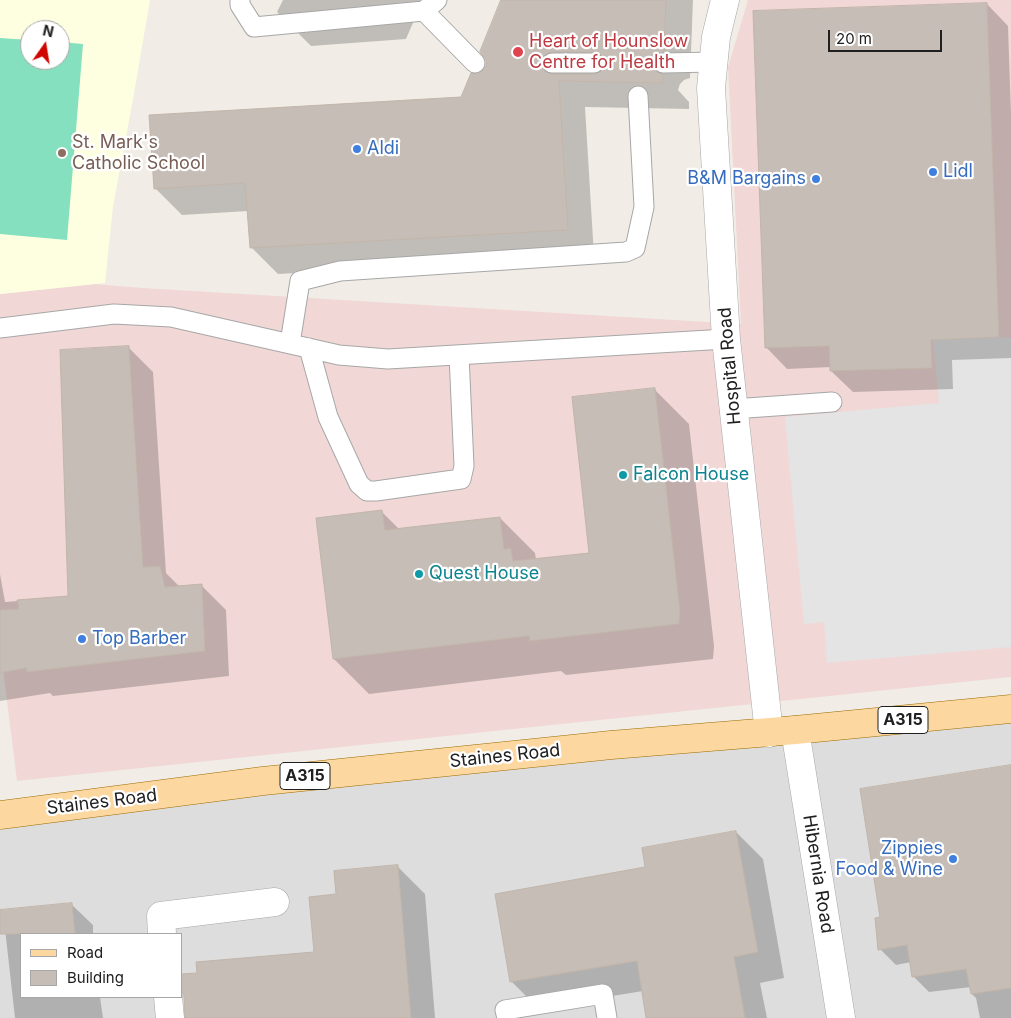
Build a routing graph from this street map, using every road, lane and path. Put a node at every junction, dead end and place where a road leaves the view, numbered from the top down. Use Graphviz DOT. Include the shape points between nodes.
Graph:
graph roads {
  1 [pos="240,0"];
  2 [pos="725,0"];
  3 [pos="430,5"];
  4 [pos="714,62"];
  5 [pos="552,63"];
  6 [pos="594,63"];
  7 [pos="664,63"];
  8 [pos="475,64"];
  9 [pos="638,96"];
  10 [pos="0,328"];
  11 [pos="726,339"];
  12 [pos="290,343"];
  13 [pos="309,348"];
  14 [pos="458,355"];
  15 [pos="832,402"];
  16 [pos="733,409"];
  17 [pos="1011,709"];
  18 [pos="782,732"];
  19 [pos="0,815"];
  20 [pos="275,902"];
  21 [pos="162,933"];
  22 [pos="168,998"];
  23 [pos="170,1018"];
  24 [pos="507,1018"];
  25 [pos="607,1018"];
  26 [pos="841,1018"];
  1 -- 3 [label="lane" via="254,27"];
  2 -- 4 [label="street, Hospital Road"];
  3 -- 8 [label="lane"];
  4 -- 7 [label="lane"];
  4 -- 11 [label="street, Hospital Road" via="711,88"];
  5 -- 6 [label="lane"];
  9 -- 12 [label="lane" via="644,207 635,248 626,252 340,270 300,281"];
  10 -- 12 [label="lane" via="114,314 161,316"];
  11 -- 14 [label="lane"];
  11 -- 16 [label="street, Hospital Road"];
  12 -- 13 [label="lane"];
  13 -- 14 [label="lane" via="339,355 388,359"];
  13 -- 14 [label="lane" via="328,417 359,484 367,490 376,491 461,479 464,466"];
  15 -- 16 [label="lane"];
  16 -- 18 [label="street, Hospital Road"];
  17 -- 18 [label="main road, Staines Road / A315"];
  18 -- 19 [label="main road, Staines Road / A315" via="611,745 263,780"];
  18 -- 26 [label="street, Hibernia Road"];
  20 -- 21 [label="street" via="161,916"];
  22 -- 23 [label="street"];
  24 -- 25 [label="lane" via="506,1010 603,994"];
}
